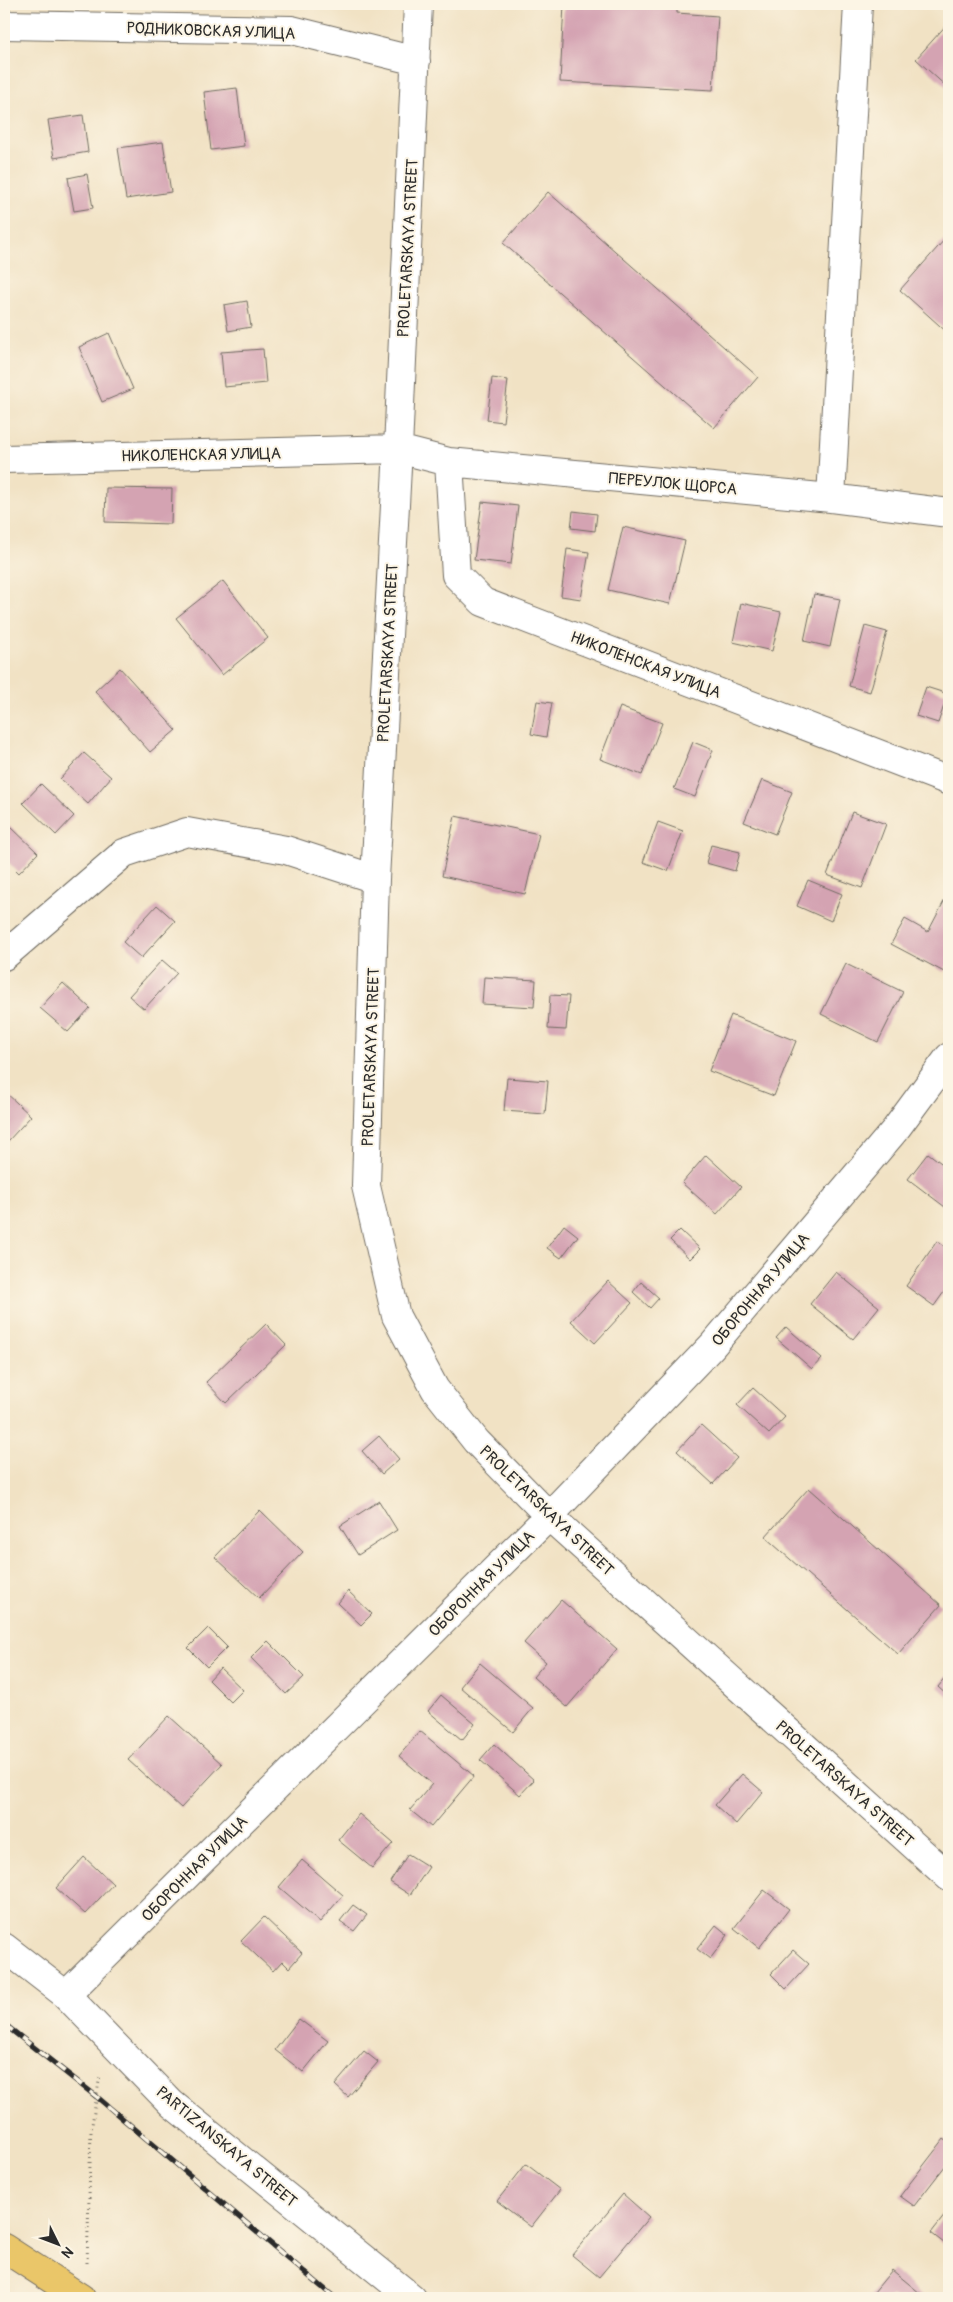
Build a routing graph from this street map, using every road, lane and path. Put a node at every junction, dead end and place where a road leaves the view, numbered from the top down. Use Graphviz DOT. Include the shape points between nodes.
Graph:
graph roads {
  1 [pos="418,4"];
  2 [pos="858,4"];
  3 [pos="4,25"];
  4 [pos="416,61"];
  5 [pos="398,450"];
  6 [pos="4,459"];
  7 [pos="449,462"];
  8 [pos="830,498"];
  9 [pos="949,513"];
  10 [pos="949,781"];
  11 [pos="374,879"];
  12 [pos="4,956"];
  13 [pos="949,1057"];
  14 [pos="548,1516"];
  15 [pos="949,1877"];
  16 [pos="4,1947"];
  17 [pos="66,1994"];
  18 [pos="104,2033"];
  19 [pos="4,2248"];
  20 [pos="87,2270"];
  21 [pos="82,2298"];
  22 [pos="412,2298"];
  1 -- 4 [label="street, PROLETARSKAYA STREET"];
  2 -- 8 [label="street"];
  3 -- 4 [label="street, РОДНИКОВСКАЯ УЛИЦА" via="292,30"];
  4 -- 5 [label="street, PROLETARSKAYA STREET"];
  5 -- 6 [label="street, НИКОЛЕНСКАЯ УЛИЦА"];
  5 -- 7 [label="street, ПЕРЕУЛОК ЩОРСА"];
  5 -- 11 [label="street, PROLETARSKAYA STREET"];
  7 -- 8 [label="street, ПЕРЕУЛОК ЩОРСА"];
  7 -- 10 [label="street, НИКОЛЕНСКАЯ УЛИЦА" via="456,575 482,602"];
  8 -- 9 [label="street, ПЕРЕУЛОК ЩОРСА"];
  11 -- 12 [label="street" via="286,850 187,832 124,853"];
  11 -- 14 [label="street, PROLETARSKAYA STREET" via="366,1186 396,1316 435,1389 476,1441"];
  13 -- 14 [label="street, ОБОРОННАЯ УЛИЦА" via="895,1130 712,1346"];
  14 -- 15 [label="street, PROLETARSKAYA STREET"];
  14 -- 17 [label="street, ОБОРОННАЯ УЛИЦА"];
  16 -- 17 [label="street, PARTIZANSKAYA STREET"];
  17 -- 18 [label="street, PARTIZANSKAYA STREET"];
  18 -- 20 [label="path" via="91,2131"];
  18 -- 22 [label="street, PARTIZANSKAYA STREET" via="172,2104"];
  19 -- 21 [label="main road"];
}
